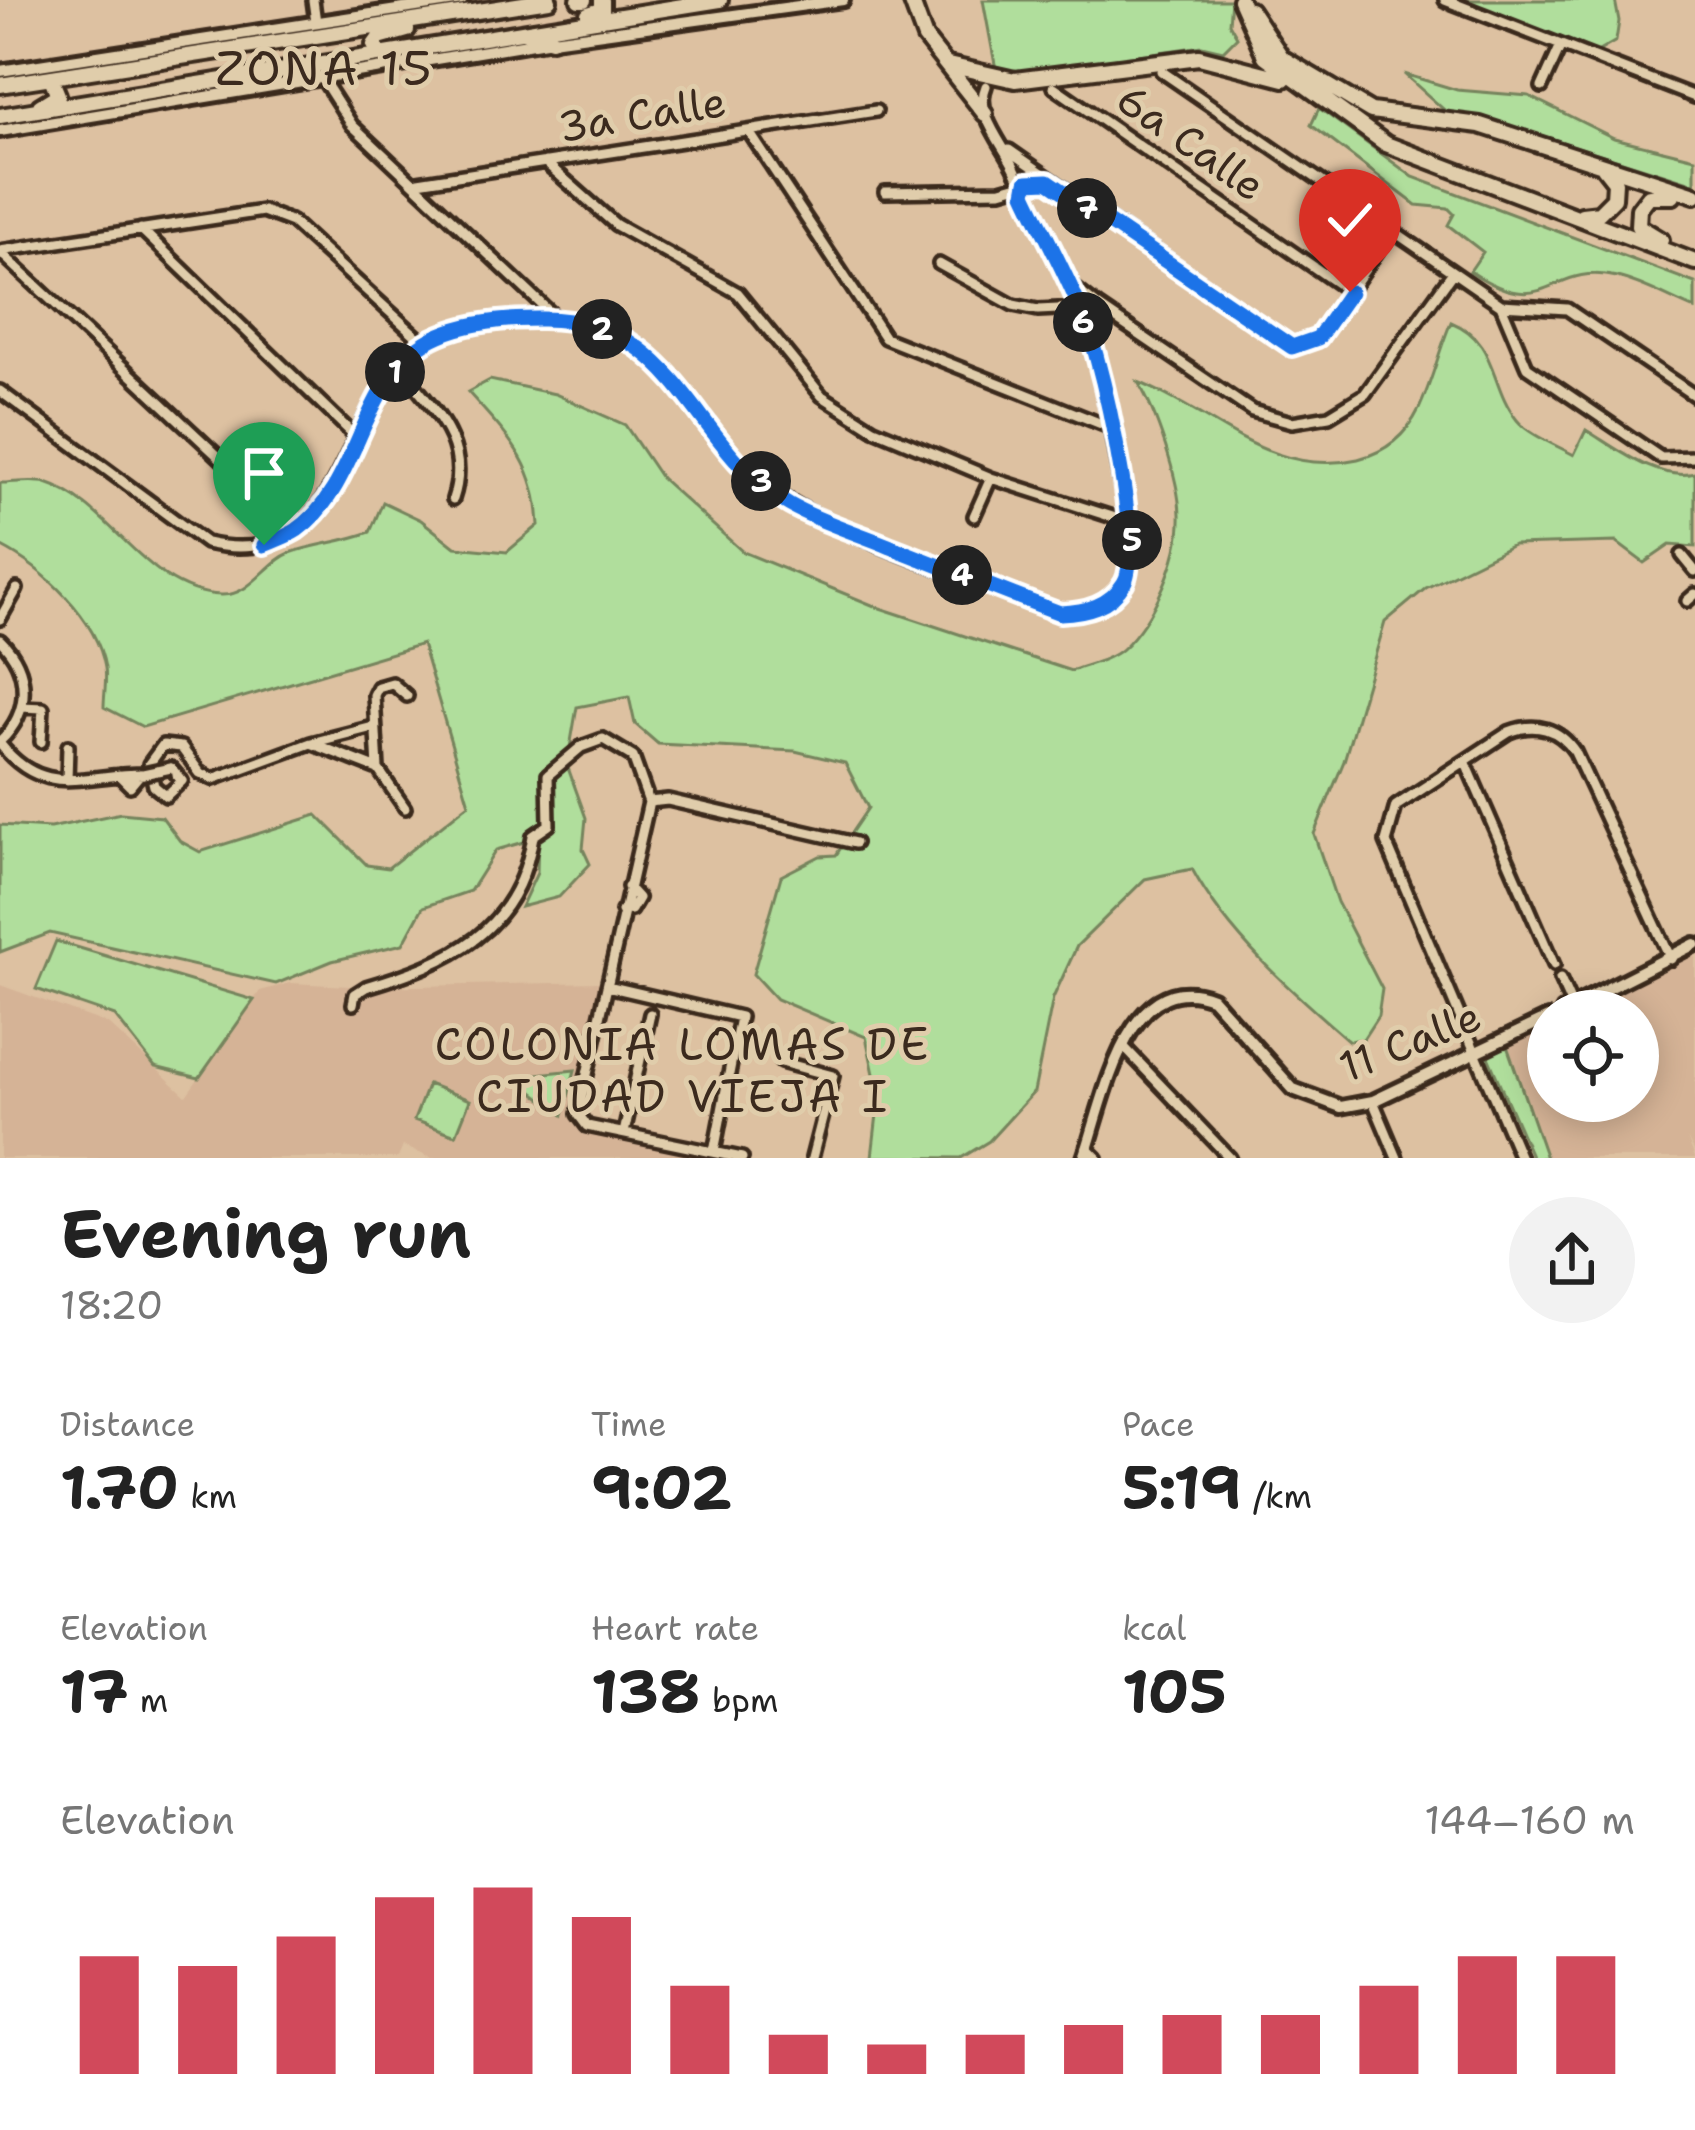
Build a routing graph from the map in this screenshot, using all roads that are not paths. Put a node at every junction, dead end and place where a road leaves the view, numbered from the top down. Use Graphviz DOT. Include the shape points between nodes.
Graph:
graph roads {
  1 [pos="314,0"];
  2 [pos="462,0"];
  3 [pos="549,0"];
  4 [pos="602,0"];
  5 [pos="720,0"];
  6 [pos="843,0"];
  7 [pos="1445,0"];
  8 [pos="529,2"];
  9 [pos="913,2"];
  10 [pos="1249,9"];
  11 [pos="352,19"];
  12 [pos="428,20"];
  13 [pos="316,22"];
  14 [pos="291,26"];
  15 [pos="375,27"];
  16 [pos="550,33"];
  17 [pos="270,44"];
  18 [pos="1561,45"];
  19 [pos="387,57"];
  20 [pos="1213,58"];
  21 [pos="110,68"];
  22 [pos="953,70"];
  23 [pos="1161,71"];
  24 [pos="345,74"];
  25 [pos="1,76"];
  26 [pos="51,78"];
  27 [pos="219,78"];
  28 [pos="322,78"];
  29 [pos="1009,80"];
  30 [pos="1296,83"];
  31 [pos="986,86"];
  32 [pos="1054,87"];
  33 [pos="1543,87"];
  34 [pos="337,95"];
  35 [pos="1695,97"];
  36 [pos="206,99"];
  37 [pos="80,103"];
  38 [pos="876,111"];
  39 [pos="30,112"];
  40 [pos="985,114"];
  41 [pos="0,116"];
  42 [pos="0,131"];
  43 [pos="749,132"];
  44 [pos="1006,148"];
  45 [pos="545,162"];
  46 [pos="1598,164"];
  47 [pos="1048,181"];
  48 [pos="418,182"];
  49 [pos="1023,188"];
  50 [pos="885,192"];
  51 [pos="1695,198"];
  52 [pos="1576,215"];
  53 [pos="141,229"];
  54 [pos="1392,230"];
  55 [pos="0,252"];
  56 [pos="1695,260"];
  57 [pos="939,264"];
  58 [pos="1453,272"];
  59 [pos="1067,282"];
  60 [pos="1350,292"];
  61 [pos="1501,305"];
  62 [pos="1099,308"];
  63 [pos="1078,309"];
  64 [pos="556,318"];
  65 [pos="425,344"];
  66 [pos="399,366"];
  67 [pos="0,392"];
  68 [pos="1695,396"];
  69 [pos="1109,427"];
  70 [pos="357,438"];
  71 [pos="1695,457"];
  72 [pos="991,478"];
  73 [pos="453,499"];
  74 [pos="974,516"];
  75 [pos="1129,522"];
  76 [pos="297,530"];
  77 [pos="1682,556"];
  78 [pos="1695,571"];
  79 [pos="17,589"];
  80 [pos="0,619"];
  81 [pos="0,640"];
  82 [pos="407,696"];
  83 [pos="22,707"];
  84 [pos="373,728"];
  85 [pos="0,742"];
  86 [pos="41,742"];
  87 [pos="311,743"];
  88 [pos="68,746"];
  89 [pos="1465,761"];
  90 [pos="378,769"];
  91 [pos="67,780"];
  92 [pos="649,802"];
  93 [pos="405,808"];
  94 [pos="855,843"];
  95 [pos="1695,944"];
  96 [pos="1671,958"];
  97 [pos="1554,965"];
  98 [pos="1560,979"];
  99 [pos="607,986"];
  100 [pos="1563,990"];
  101 [pos="1606,990"];
  102 [pos="353,1004"];
  103 [pos="648,1020"];
  104 [pos="1527,1028"];
  105 [pos="1124,1048"];
  106 [pos="1474,1053"];
  107 [pos="781,1062"];
  108 [pos="1373,1101"];
  109 [pos="624,1133"];
  110 [pos="714,1152"];
  111 [pos="1089,1155"];
  112 [pos="742,1158"];
  113 [pos="812,1158"];
  114 [pos="1230,1158"];
  115 [pos="1397,1158"];
  116 [pos="1520,1158"];
  1 -- 13 [label="street"];
  2 -- 11 [label="street"];
  3 -- 8 [label="main road"];
  4 -- 16 [label="main road" via="600,12"];
  5 -- 16 [label="main road"];
  6 -- 16 [label="street"];
  7 -- 18 [label="street"];
  8 -- 12 [label="main road"];
  9 -- 22 [label="main road" via="925,38"];
  10 -- 20 [label="main road" via="1236,52"];
  10 -- 30 [label="main road" via="1265,56"];
  10 -- 46 [label="main road" via="1282,58 1371,111 1480,124"];
  11 -- 13 [label="street"];
  11 -- 15 [label="main road"];
  12 -- 15 [label="main road"];
  12 -- 19 [label="main road" via="379,38 374,46"];
  13 -- 14 [label="street"];
  14 -- 17 [label="main road"];
  14 -- 25 [label="street"];
  15 -- 17 [label="main road"];
  16 -- 19 [label="street"];
  16 -- 19 [label="main road"];
  17 -- 21 [label="main road"];
  18 -- 33 [label="street"];
  18 -- 35 [label="street"];
  19 -- 24 [label="street"];
  19 -- 27 [label="main road"];
  20 -- 29 [label="main road"];
  20 -- 30 [label="main road"];
  21 -- 26 [label="main road"];
  21 -- 37 [label="main road" via="74,82"];
  22 -- 29 [label="main road"];
  22 -- 31 [label="main road"];
  22 -- 40 [label="main road"];
  23 -- 54 [label="street"];
  24 -- 28 [label="street"];
  24 -- 34 [label="street"];
  25 -- 26 [label="main road"];
  26 -- 39 [label="main road" via="58,95"];
  27 -- 36 [label="main road"];
  27 -- 37 [label="main road"];
  28 -- 34 [label="street"];
  28 -- 36 [label="street"];
  29 -- 31 [label="main road"];
  30 -- 52 [label="main road" via="1402,153"];
  31 -- 40 [label="street"];
  32 -- 60 [label="street, 6a Calle"];
  34 -- 48 [label="street" via="352,125"];
  36 -- 42 [label="street"];
  37 -- 39 [label="main road"];
  38 -- 43 [label="street, 3a Calle"];
  39 -- 41 [label="main road"];
  40 -- 44 [label="street"];
  43 -- 45 [label="street, 3a Calle"];
  43 -- 69 [label="street" via="885,338"];
  44 -- 47 [label="street"];
  44 -- 49 [label="street"];
  45 -- 48 [label="street, 3a Calle"];
  45 -- 72 [label="street" via="616,224 738,293 822,395 874,429"];
  46 -- 51 [label="main road"];
  46 -- 52 [label="main road" via="1612,177 1614,198 1599,213"];
  47 -- 49 [label="street" via="1030,179"];
  47 -- 60 [label="street" via="1279,343 1318,338"];
  48 -- 64 [label="street"];
  49 -- 50 [label="street"];
  49 -- 59 [label="street"];
  51 -- 56 [label="main road" via="1653,194 1636,222"];
  52 -- 56 [label="main road"];
  53 -- 55 [label="street"];
  53 -- 65 [label="street" via="263,211 292,222"];
  53 -- 70 [label="street"];
  54 -- 58 [label="street"];
  54 -- 60 [label="street"];
  55 -- 76 [label="street"];
  57 -- 63 [label="street" via="1013,305"];
  58 -- 61 [label="street"];
  58 -- 62 [label="street" via="1365,394 1329,416 1292,422 1252,411"];
  59 -- 62 [label="street"];
  59 -- 63 [label="street"];
  61 -- 68 [label="street" via="1567,308"];
  61 -- 71 [label="street" via="1528,367 1661,458"];
  62 -- 63 [label="street"];
  63 -- 69 [label="street"];
  64 -- 65 [label="street" via="475,325"];
  64 -- 75 [label="street" via="620,335 651,354 740,463 786,502 1060,613 1101,605 1124,584"];
  65 -- 66 [label="street"];
  66 -- 70 [label="street"];
  66 -- 73 [label="street" via="458,447"];
  67 -- 76 [label="street" via="206,544 264,545"];
  69 -- 75 [label="street"];
  70 -- 76 [label="street"];
  72 -- 74 [label="street"];
  72 -- 75 [label="street"];
  77 -- 78 [label="street"];
  79 -- 80 [label="street"];
  81 -- 83 [label="street" via="19,665"];
  82 -- 84 [label="street" via="392,683 378,687"];
  83 -- 85 [label="street"];
  83 -- 86 [label="street" via="43,708"];
  84 -- 87 [label="street"];
  84 -- 90 [label="street"];
  85 -- 91 [label="street" via="32,775"];
  87 -- 90 [label="street"];
  87 -- 91 [label="street, bridge" via="213,779 181,747 163,745 149,764 154,786 166,796 182,781 171,768 141,774"];
  88 -- 91 [label="street"];
  89 -- 96 [label="street" via="1517,729 1544,728 1575,752"];
  89 -- 97 [label="street"];
  89 -- 106 [label="street" via="1396,806 1386,832"];
  90 -- 93 [label="street"];
  92 -- 94 [label="street"];
  92 -- 99 [label="street"];
  92 -- 102 [label="street" via="633,757 602,739 581,747 548,776 549,825 533,836 526,868 494,927 477,943 366,987"];
  95 -- 96 [label="street"];
  96 -- 101 [label="street"];
  98 -- 100 [label="street"];
  99 -- 109 [label="street" via="580,1121"];
  99 -- 110 [label="street" via="740,1017"];
  103 -- 109 [label="street"];
  104 -- 106 [label="street, 11 Calle"];
  105 -- 108 [label="street, 11 Calle" via="1157,999 1198,993 1226,1009 1301,1095 1341,1107"];
  105 -- 111 [label="street, 11 Calle"];
  105 -- 114 [label="street"];
  106 -- 108 [label="street, 11 Calle"];
  106 -- 116 [label="street"];
  107 -- 113 [label="street" via="833,1076"];
  108 -- 115 [label="street"];
  109 -- 110 [label="street"];
  110 -- 112 [label="street"];
}
